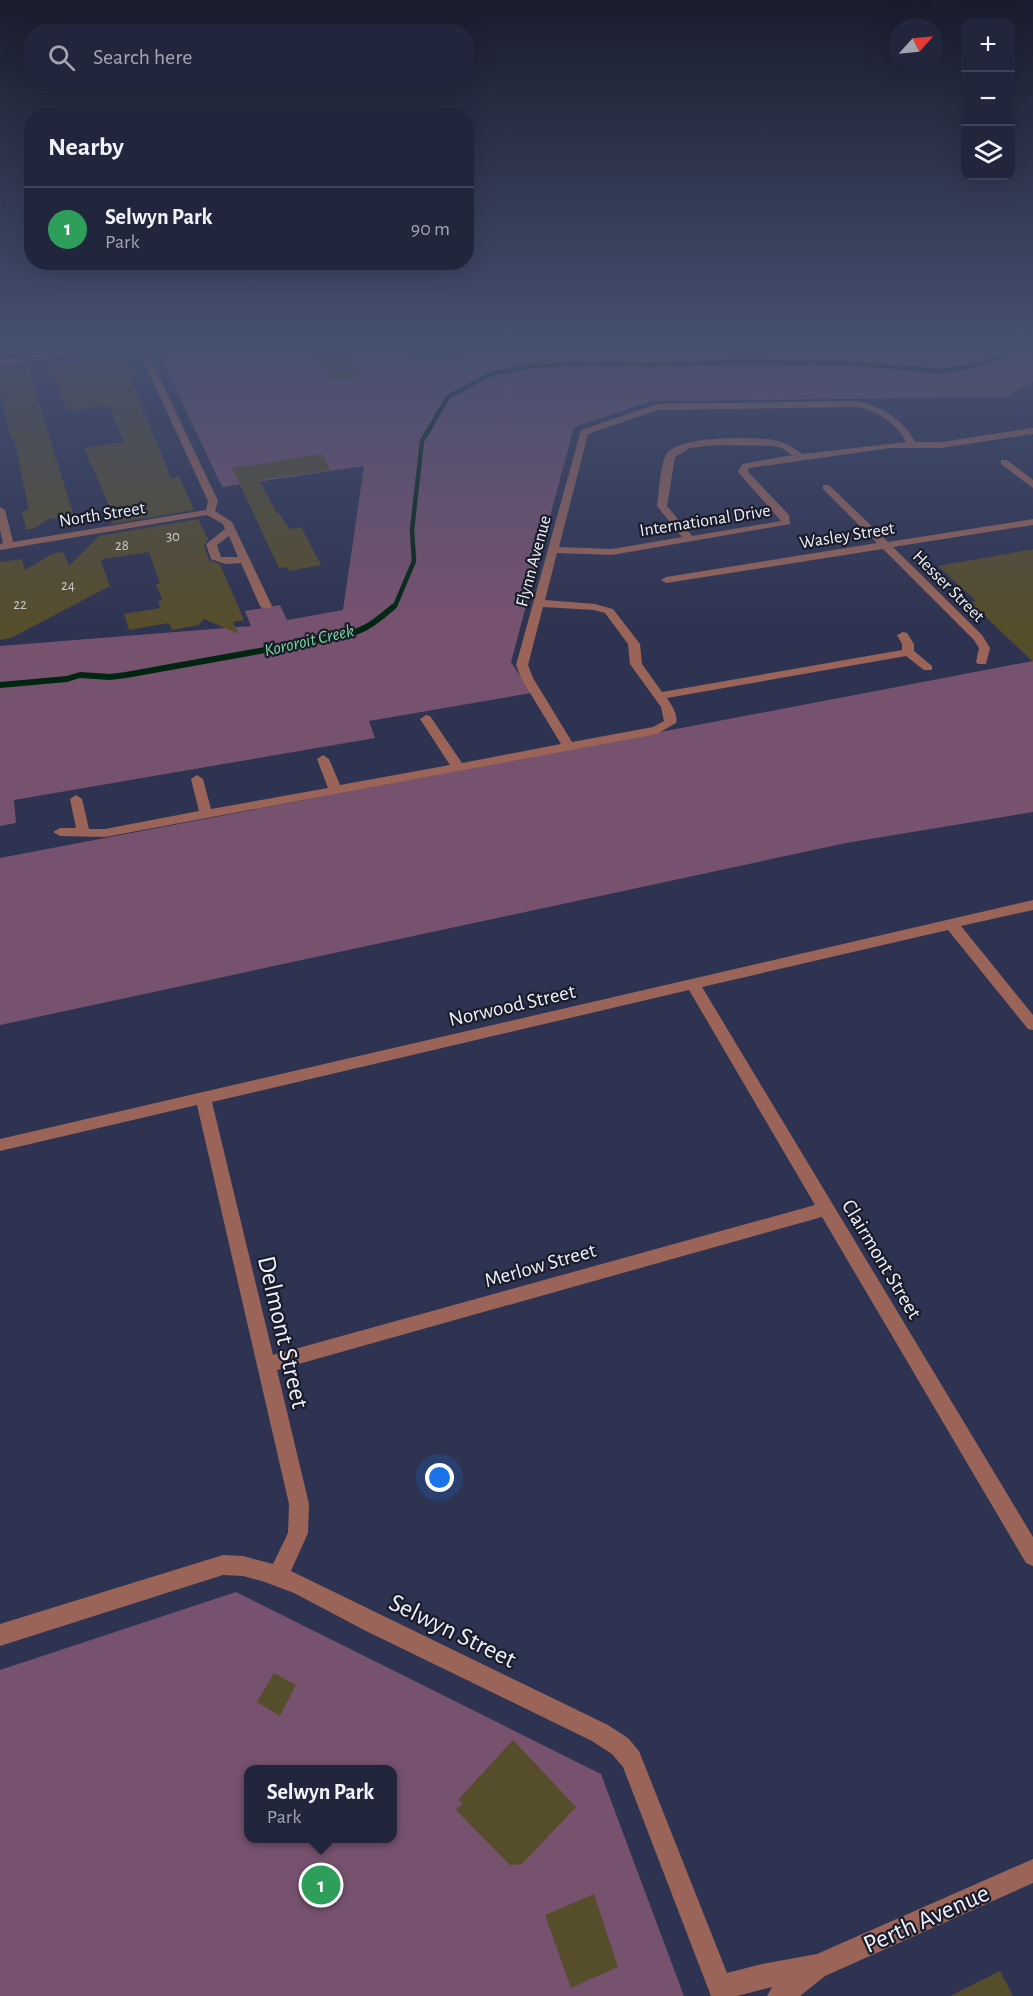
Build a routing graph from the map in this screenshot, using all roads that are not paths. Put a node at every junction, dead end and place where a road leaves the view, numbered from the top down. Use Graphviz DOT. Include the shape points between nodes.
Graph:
graph roads {
  1 [pos="186,440"];
  2 [pos="582,440"];
  3 [pos="910,440"];
  4 [pos="975,440"];
  5 [pos="911,444"];
  6 [pos="801,458"];
  7 [pos="1004,462"];
  8 [pos="1033,485"];
  9 [pos="826,488"];
  10 [pos="0,510"];
  11 [pos="209,512"];
  12 [pos="1033,522"];
  13 [pos="231,530"];
  14 [pos="690,540"];
  15 [pos="4,546"];
  16 [pos="885,546"];
  17 [pos="554,550"];
  18 [pos="244,559"];
  19 [pos="666,580"];
  20 [pos="539,603"];
  21 [pos="266,606"];
  22 [pos="903,635"];
  23 [pos="908,652"];
  24 [pos="982,662"];
  25 [pos="927,668"];
  26 [pos="659,696"];
  27 [pos="426,718"];
  28 [pos="568,747"];
  29 [pos="323,759"];
  30 [pos="458,767"];
  31 [pos="197,779"];
  32 [pos="335,790"];
  33 [pos="76,800"];
  34 [pos="206,814"];
  35 [pos="60,832"];
  36 [pos="84,834"];
  37 [pos="1033,905"];
  38 [pos="951,924"];
  39 [pos="693,985"];
  40 [pos="1033,1025"];
  41 [pos="203,1098"];
  42 [pos="0,1145"];
  43 [pos="826,1209"];
  44 [pos="266,1365"];
  45 [pos="1033,1556"];
  46 [pos="279,1575"];
  47 [pos="0,1635"];
  48 [pos="1033,1871"];
  49 [pos="819,1966"];
  50 [pos="723,1992"];
  51 [pos="780,1996"];
  1 -- 11 [label="street" via="213,501"];
  2 -- 17 [label="street, Flynn Avenue"];
  3 -- 5 [label="street, Flynn Avenue"];
  4 -- 5 [label="street, International Drive"];
  5 -- 6 [label="street, International Drive"];
  6 -- 14 [label="street, International Drive" via="745,466 743,472 786,522"];
  6 -- 14 [label="street" via="785,446 773,443 700,444 674,451 662,506"];
  7 -- 8 [label="street"];
  9 -- 16 [label="street, Hesser Street"];
  10 -- 15 [label="street"];
  11 -- 13 [label="street" via="224,518"];
  11 -- 15 [label="street, North Street"];
  12 -- 16 [label="street, Wasley Street"];
  13 -- 18 [label="street"];
  13 -- 18 [label="street" via="211,544 211,550 216,559"];
  14 -- 17 [label="street, International Drive" via="612,552"];
  16 -- 19 [label="street, Wasley Street"];
  16 -- 24 [label="street, Hesser Street" via="982,642 986,654"];
  17 -- 20 [label="street, Flynn Avenue"];
  18 -- 21 [label="street"];
  20 -- 26 [label="street" via="609,611 634,644 636,664"];
  20 -- 28 [label="street, Flynn Avenue" via="522,665"];
  22 -- 23 [label="street"];
  23 -- 25 [label="street"];
  23 -- 26 [label="street"];
  26 -- 28 [label="street" via="671,718 665,727"];
  27 -- 30 [label="street"];
  28 -- 30 [label="street"];
  29 -- 32 [label="street"];
  30 -- 32 [label="street"];
  31 -- 34 [label="street"];
  32 -- 34 [label="street"];
  33 -- 36 [label="street"];
  34 -- 36 [label="street"];
  35 -- 36 [label="street"];
  37 -- 38 [label="street, Norwood Street"];
  38 -- 39 [label="street, Norwood Street"];
  38 -- 40 [label="street"];
  39 -- 41 [label="street, Norwood Street"];
  39 -- 43 [label="street, Clairmont Street"];
  41 -- 42 [label="street, Norwood Street"];
  41 -- 44 [label="street, Delmont Street"];
  43 -- 44 [label="street, Merlow Street"];
  43 -- 45 [label="street, Clairmont Street"];
  44 -- 46 [label="street, Delmont Street" via="299,1504 298,1533"];
  46 -- 47 [label="street, Selwyn Street" via="244,1564 224,1565"];
  46 -- 50 [label="street, Selwyn Street" via="620,1746 631,1759"];
  48 -- 49 [label="street, Perth Avenue"];
  49 -- 50 [label="street, Perth Avenue" via="762,1976"];
  49 -- 51 [label="street, Perth Avenue"];
}
